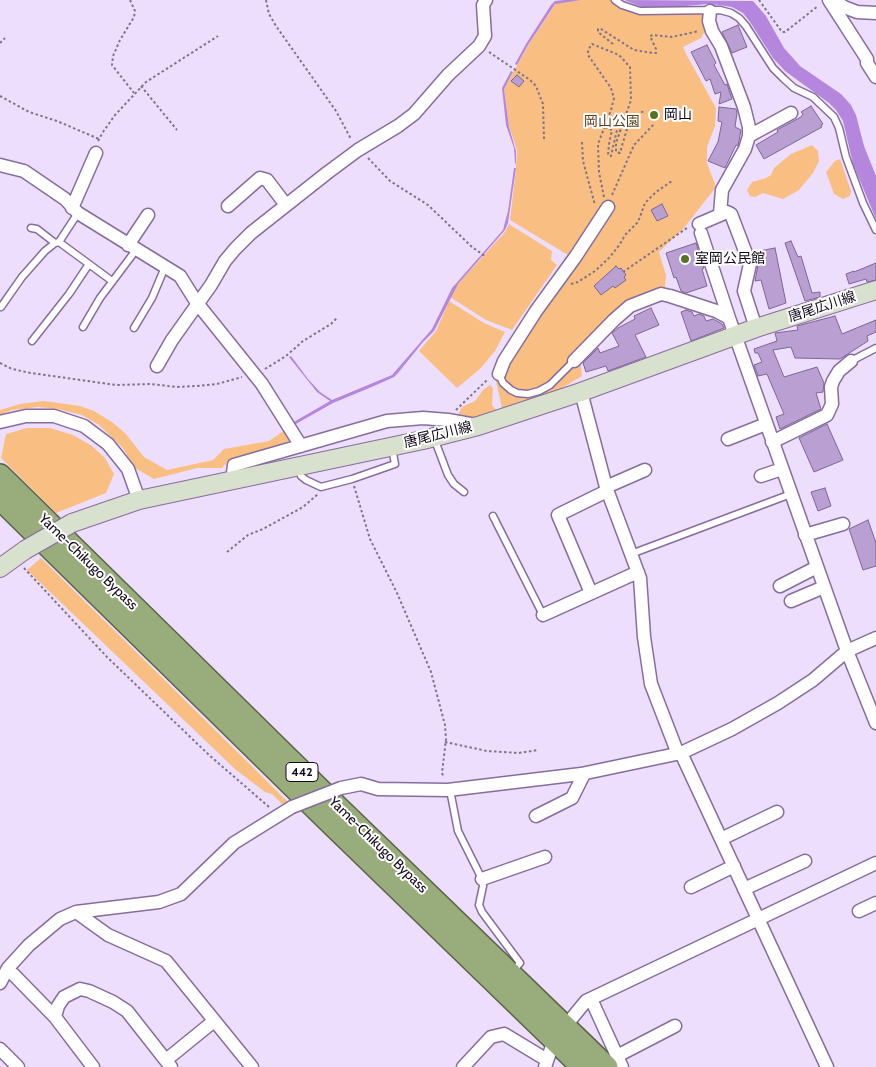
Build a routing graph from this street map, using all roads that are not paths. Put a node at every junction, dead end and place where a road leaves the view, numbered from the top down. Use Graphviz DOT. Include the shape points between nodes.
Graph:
graph roads {
  1 [pos="486,0"];
  2 [pos="615,0"];
  3 [pos="834,0"];
  4 [pos="824,3"];
  5 [pos="710,11"];
  6 [pos="876,13"];
  7 [pos="876,77"];
  8 [pos="791,113"];
  9 [pos="749,136"];
  10 [pos="96,153"];
  11 [pos="0,164"];
  12 [pos="286,205"];
  13 [pos="228,206"];
  14 [pos="75,211"];
  15 [pos="605,211"];
  16 [pos="720,214"];
  17 [pos="148,215"];
  18 [pos="30,228"];
  19 [pos="876,230"];
  20 [pos="57,243"];
  21 [pos="132,248"];
  22 [pos="89,264"];
  23 [pos="165,267"];
  24 [pos="112,281"];
  25 [pos="876,290"];
  26 [pos="198,303"];
  27 [pos="1,306"];
  28 [pos="729,318"];
  29 [pos="83,327"];
  30 [pos="134,328"];
  31 [pos="756,328"];
  32 [pos="736,335"];
  33 [pos="32,341"];
  34 [pos="876,348"];
  35 [pos="851,360"];
  36 [pos="574,361"];
  37 [pos="155,372"];
  38 [pos="499,374"];
  39 [pos="581,392"];
  40 [pos="0,422"];
  41 [pos="766,424"];
  42 [pos="478,426"];
  43 [pos="434,437"];
  44 [pos="728,439"];
  45 [pos="772,442"];
  46 [pos="301,446"];
  47 [pos="392,446"];
  48 [pos="782,469"];
  49 [pos="645,470"];
  50 [pos="0,475"];
  51 [pos="301,476"];
  52 [pos="761,476"];
  53 [pos="232,481"];
  54 [pos="606,489"];
  55 [pos="464,492"];
  56 [pos="791,494"];
  57 [pos="0,499"];
  58 [pos="139,500"];
  59 [pos="493,516"];
  60 [pos="843,524"];
  61 [pos="805,535"];
  62 [pos="631,554"];
  63 [pos="0,568"];
  64 [pos="817,568"];
  65 [pos="638,572"];
  66 [pos="780,586"];
  67 [pos="824,587"];
  68 [pos="591,593"];
  69 [pos="791,601"];
  70 [pos="543,615"];
  71 [pos="874,641"];
  72 [pos="847,651"];
  73 [pos="876,722"];
  74 [pos="679,753"];
  75 [pos="584,774"];
  76 [pos="449,790"];
  77 [pos="777,812"];
  78 [pos="536,816"];
  79 [pos="721,839"];
  80 [pos="545,856"];
  81 [pos="805,861"];
  82 [pos="876,863"];
  83 [pos="734,866"];
  84 [pos="482,879"];
  85 [pos="691,887"];
  86 [pos="744,889"];
  87 [pos="876,902"];
  88 [pos="859,911"];
  89 [pos="76,912"];
  90 [pos="758,920"];
  91 [pos="516,968"];
  92 [pos="13,974"];
  93 [pos="0,983"];
  94 [pos="591,999"];
  95 [pos="55,1017"];
  96 [pos="214,1021"];
  97 [pos="675,1026"];
  98 [pos="560,1033"];
  99 [pos="0,1049"];
  100 [pos="615,1063"];
  101 [pos="169,1064"];
  102 [pos="546,1064"];
  103 [pos="18,1067"];
  104 [pos="93,1067"];
  105 [pos="252,1067"];
  106 [pos="463,1067"];
  107 [pos="582,1067"];
  108 [pos="827,1067"];
  1 -- 12 [label="street" via="483,5 485,36 479,46 414,114 359,150"];
  2 -- 5 [label="lane" via="640,11"];
  3 -- 6 [label="street" via="857,12"];
  4 -- 7 [label="street" via="867,59"];
  5 -- 9 [label="street" via="711,28 744,106"];
  5 -- 19 [label="lane" via="720,10 739,18 773,68 834,117 863,203"];
  8 -- 9 [label="street"];
  9 -- 16 [label="street" via="722,190"];
  10 -- 14 [label="street"];
  11 -- 14 [label="street" via="24,171 65,199"];
  12 -- 13 [label="street" via="267,180 260,178"];
  12 -- 26 [label="street" via="251,233 225,260"];
  14 -- 20 [label="lane"];
  14 -- 21 [label="street"];
  15 -- 38 [label="street" via="504,361"];
  16 -- 28 [label="street" via="697,227"];
  16 -- 31 [label="street" via="731,214 750,264 744,290"];
  17 -- 21 [label="street"];
  18 -- 20 [label="lane" via="37,229"];
  20 -- 22 [label="lane"];
  20 -- 27 [label="lane" via="46,250 22,277"];
  21 -- 23 [label="street"];
  21 -- 24 [label="lane"];
  22 -- 24 [label="lane"];
  22 -- 33 [label="lane"];
  23 -- 26 [label="street" via="180,276"];
  23 -- 30 [label="lane"];
  24 -- 29 [label="lane"];
  25 -- 31 [label="main road, 唐尾広川線"];
  26 -- 37 [label="street"];
  26 -- 46 [label="street" via="262,384"];
  28 -- 32 [label="street"];
  28 -- 36 [label="street" via="661,294 630,306"];
  31 -- 32 [label="main road, 唐尾広川線"];
  32 -- 39 [label="main road, 唐尾広川線"];
  32 -- 41 [label="street"];
  34 -- 35 [label="lane"];
  35 -- 45 [label="street" via="839,370 833,381 829,421"];
  36 -- 38 [label="lane" via="550,385 528,394 512,390 503,383"];
  39 -- 42 [label="main road, 唐尾広川線"];
  39 -- 54 [label="street"];
  40 -- 58 [label="street" via="26,416 54,416 84,426 108,444 128,469"];
  41 -- 44 [label="street"];
  41 -- 45 [label="street"];
  42 -- 43 [label="main road, 唐尾広川線"];
  42 -- 46 [label="street" via="424,418 387,421"];
  43 -- 47 [label="main road, 唐尾広川線"];
  43 -- 55 [label="lane" via="448,474"];
  45 -- 48 [label="street"];
  46 -- 53 [label="street" via="234,465"];
  47 -- 51 [label="lane" via="395,464 352,479 321,488"];
  47 -- 53 [label="main road, 唐尾広川線"];
  48 -- 52 [label="street"];
  48 -- 56 [label="street"];
  49 -- 54 [label="street"];
  50 -- 98 [label="highway, Yame-Chikugo Bypass / 442" via="339,808"];
  53 -- 58 [label="main road, 唐尾広川線"];
  54 -- 62 [label="street"];
  54 -- 68 [label="street" via="558,515"];
  56 -- 61 [label="street"];
  56 -- 62 [label="lane"];
  57 -- 98 [label="highway, Yame-Chikugo Bypass / 442" via="326,819"];
  58 -- 63 [label="main road, 唐尾広川線, bridge" via="72,523 24,559"];
  59 -- 70 [label="lane"];
  60 -- 61 [label="street"];
  61 -- 64 [label="street"];
  62 -- 65 [label="street"];
  64 -- 66 [label="street"];
  64 -- 67 [label="street"];
  65 -- 68 [label="street"];
  65 -- 74 [label="street" via="651,684"];
  67 -- 69 [label="street"];
  67 -- 72 [label="street"];
  68 -- 70 [label="street"];
  71 -- 72 [label="street"];
  72 -- 73 [label="street"];
  72 -- 74 [label="street" via="813,680 778,703"];
  74 -- 75 [label="street"];
  74 -- 79 [label="street"];
  75 -- 76 [label="street"];
  75 -- 78 [label="street" via="572,798"];
  76 -- 84 [label="lane" via="458,831"];
  76 -- 89 [label="street, bridge" via="378,789 360,784 341,788 292,807 234,843 181,894 159,902"];
  77 -- 79 [label="street"];
  79 -- 83 [label="street"];
  80 -- 84 [label="street"];
  81 -- 86 [label="street"];
  82 -- 90 [label="street"];
  83 -- 85 [label="street"];
  83 -- 86 [label="street"];
  84 -- 91 [label="lane" via="479,905 520,963"];
  86 -- 90 [label="street"];
  87 -- 88 [label="street"];
  89 -- 93 [label="street" via="60,919 29,945 8,968"];
  89 -- 96 [label="street" via="108,935 166,962"];
  90 -- 94 [label="street"];
  90 -- 108 [label="street"];
  92 -- 95 [label="street"];
  94 -- 98 [label="street"];
  94 -- 100 [label="street"];
  95 -- 101 [label="street" via="64,997 80,989 89,991 127,1011"];
  95 -- 104 [label="street"];
  96 -- 101 [label="street"];
  96 -- 105 [label="street"];
  97 -- 100 [label="street"];
  98 -- 100 [label="highway, Yame-Chikugo Bypass / 442"];
  98 -- 102 [label="street"];
  98 -- 107 [label="highway, Yame-Chikugo Bypass / 442"];
  99 -- 103 [label="street"];
  102 -- 106 [label="street" via="504,1034 491,1037"];
}
